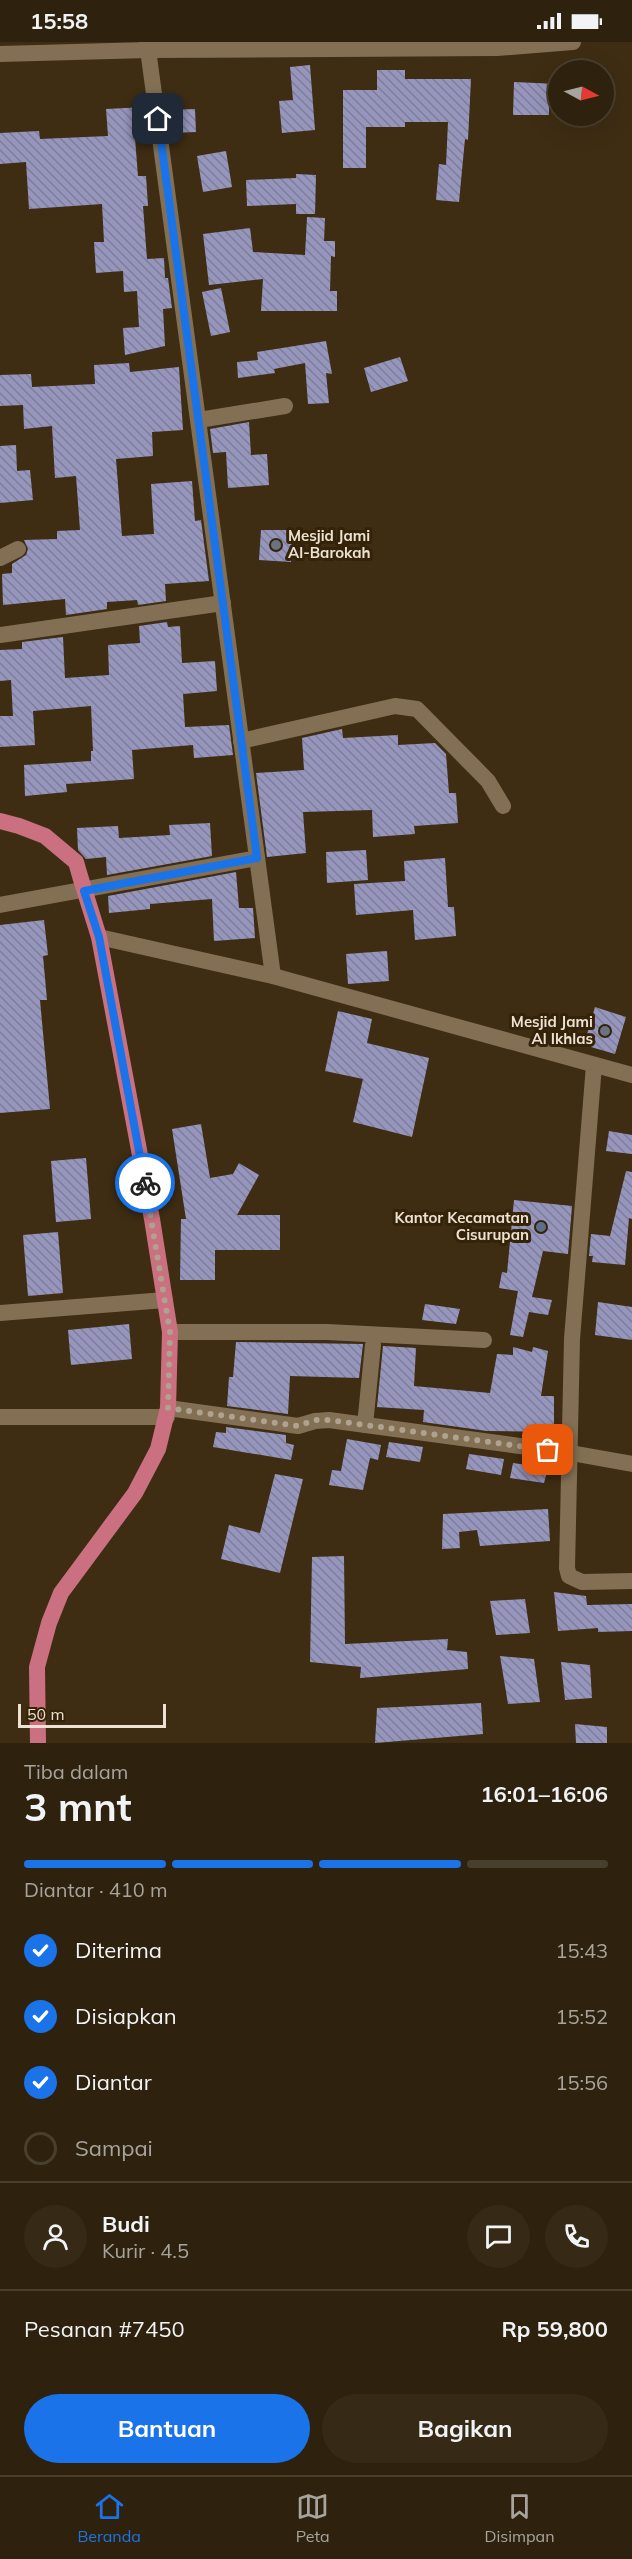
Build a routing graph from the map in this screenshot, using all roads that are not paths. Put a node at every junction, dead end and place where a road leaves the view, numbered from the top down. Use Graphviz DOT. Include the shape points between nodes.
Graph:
graph roads {
  1 [pos="573,42"];
  2 [pos="148,46"];
  3 [pos="0,54"];
  4 [pos="285,406"];
  5 [pos="199,420"];
  6 [pos="18,549"];
  7 [pos="0,558"];
  8 [pos="223,603"];
  9 [pos="0,635"];
  10 [pos="241,741"];
  11 [pos="503,806"];
  12 [pos="0,821"];
  13 [pos="257,858"];
  14 [pos="84,891"];
  15 [pos="0,905"];
  16 [pos="99,937"];
  17 [pos="273,976"];
  18 [pos="594,1065"];
  19 [pos="632,1075"];
  20 [pos="165,1300"];
  21 [pos="0,1312"];
  22 [pos="170,1332"];
  23 [pos="484,1340"];
  24 [pos="373,1346"];
  25 [pos="167,1413"];
  26 [pos="0,1417"];
  27 [pos="365,1425"];
  28 [pos="571,1453"];
  29 [pos="632,1464"];
  30 [pos="632,1581"];
  31 [pos="38,1743"];
  1 -- 2 [label="street" via="497,48"];
  2 -- 3 [label="street"];
  2 -- 5 [label="street"];
  4 -- 5 [label="street"];
  5 -- 8 [label="street"];
  6 -- 7 [label="street"];
  8 -- 9 [label="street"];
  8 -- 10 [label="street"];
  10 -- 11 [label="street" via="405,706 417,710 467,758"];
  10 -- 13 [label="street"];
  12 -- 14 [label="main road" via="45,836 63,850 76,862"];
  13 -- 14 [label="street"];
  13 -- 17 [label="street"];
  14 -- 15 [label="street"];
  14 -- 16 [label="main road"];
  16 -- 17 [label="street"];
  16 -- 20 [label="main road"];
  17 -- 18 [label="street"];
  18 -- 19 [label="street"];
  18 -- 28 [label="street" via="572,1339"];
  20 -- 21 [label="street"];
  20 -- 22 [label="main road"];
  22 -- 23 [label="street" via="327,1332"];
  22 -- 25 [label="main road"];
  24 -- 27 [label="street"];
  25 -- 26 [label="street"];
  25 -- 27 [label="street" via="298,1426 315,1420"];
  25 -- 31 [label="main road" via="158,1449 135,1493 54,1608 37,1667"];
  27 -- 28 [label="street"];
  28 -- 29 [label="street"];
  28 -- 30 [label="street" via="569,1576 582,1582"];
}
